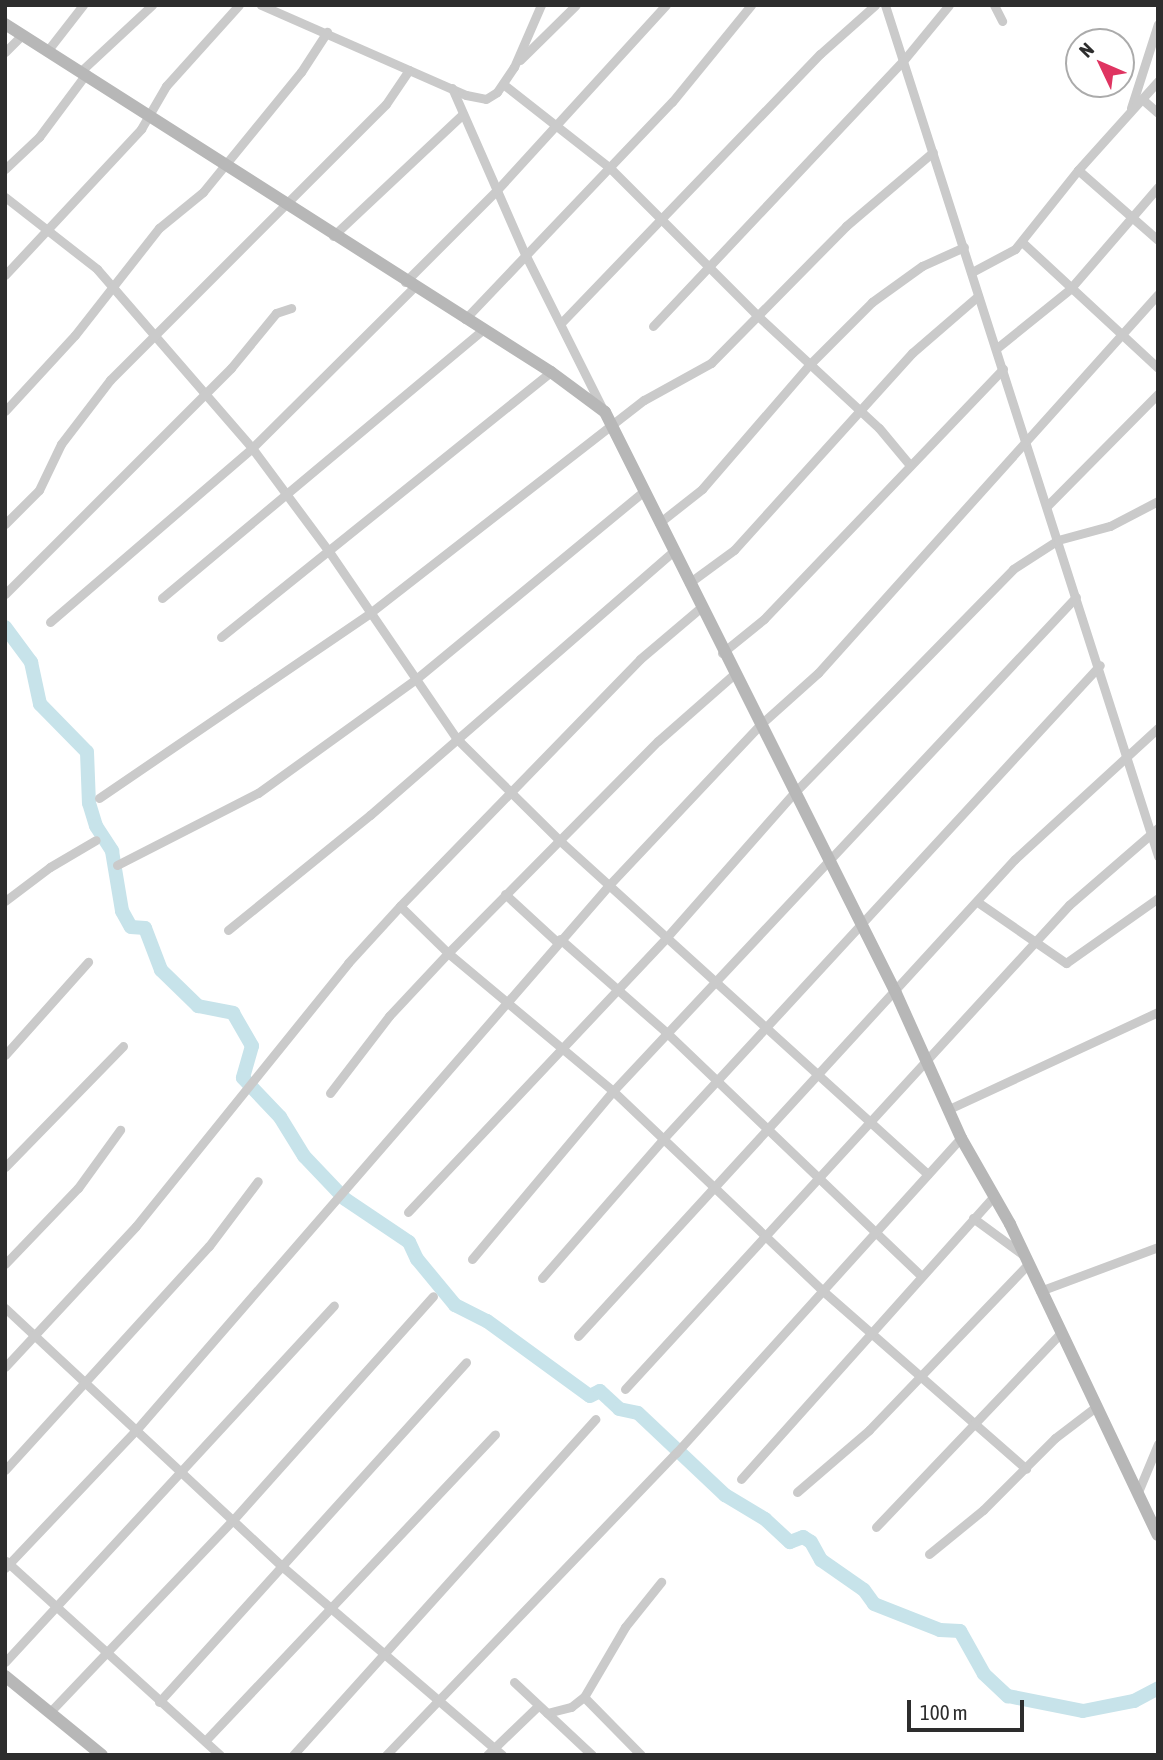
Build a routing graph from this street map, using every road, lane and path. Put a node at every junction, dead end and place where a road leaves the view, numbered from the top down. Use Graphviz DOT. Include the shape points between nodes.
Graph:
graph roads {
  1 [pos="83,5"];
  2 [pos="152,5"];
  3 [pos="239,5"];
  4 [pos="261,5"];
  5 [pos="541,5"];
  6 [pos="576,5"];
  7 [pos="666,5"];
  8 [pos="751,5"];
  9 [pos="875,5"];
  10 [pos="885,5"];
  11 [pos="949,5"];
  12 [pos="994,5"];
  13 [pos="1002,21"];
  14 [pos="5,24"];
  15 [pos="1158,24"];
  16 [pos="327,32"];
  17 [pos="22,35"];
  18 [pos="48,50"];
  19 [pos="5,52"];
  20 [pos="903,61"];
  21 [pos="514,66"];
  22 [pos="409,70"];
  23 [pos="83,73"];
  24 [pos="1158,81"];
  25 [pos="503,84"];
  26 [pos="452,89"];
  27 [pos="1142,99"];
  28 [pos="1129,113"];
  29 [pos="1158,113"];
  30 [pos="463,114"];
  31 [pos="149,116"];
  32 [pos="554,127"];
  33 [pos="933,152"];
  34 [pos="224,164"];
  35 [pos="5,169"];
  36 [pos="610,169"];
  37 [pos="1078,170"];
  38 [pos="1158,187"];
  39 [pos="496,191"];
  40 [pos="5,197"];
  41 [pos="286,206"];
  42 [pos="1132,218"];
  43 [pos="660,220"];
  44 [pos="47,230"];
  45 [pos="333,236"];
  46 [pos="1158,240"];
  47 [pos="1022,242"];
  48 [pos="964,247"];
  49 [pos="525,254"];
  50 [pos="709,267"];
  51 [pos="972,272"];
  52 [pos="5,275"];
  53 [pos="410,284"];
  54 [pos="1070,289"];
  55 [pos="110,290"];
  56 [pos="1158,295"];
  57 [pos="978,296"];
  58 [pos="291,308"];
  59 [pos="759,317"];
  60 [pos="465,319"];
  61 [pos="562,322"];
  62 [pos="653,326"];
  63 [pos="483,330"];
  64 [pos="155,332"];
  65 [pos="1123,336"];
  66 [pos="997,348"];
  67 [pos="809,365"];
  68 [pos="1158,368"];
  69 [pos="1003,369"];
  70 [pos="551,372"];
  71 [pos="205,394"];
  72 [pos="1158,394"];
  73 [pos="5,411"];
  74 [pos="859,411"];
  75 [pos="605,412"];
  76 [pos="612,428"];
  77 [pos="1025,439"];
  78 [pos="252,447"];
  79 [pos="909,464"];
  80 [pos="643,492"];
  81 [pos="287,494"];
  82 [pos="1158,501"];
  83 [pos="1048,506"];
  84 [pos="659,523"];
  85 [pos="5,524"];
  86 [pos="1058,540"];
  87 [pos="673,552"];
  88 [pos="330,553"];
  89 [pos="689,583"];
  90 [pos="5,594"];
  91 [pos="1076,597"];
  92 [pos="162,598"];
  93 [pos="699,609"];
  94 [pos="370,613"];
  95 [pos="50,622"];
  96 [pos="221,638"];
  97 [pos="722,653"];
  98 [pos="1100,665"];
  99 [pos="733,675"];
  100 [pos="416,679"];
  101 [pos="760,725"];
  102 [pos="1158,728"];
  103 [pos="456,738"];
  104 [pos="1125,758"];
  105 [pos="794,793"];
  106 [pos="512,795"];
  107 [pos="99,799"];
  108 [pos="1154,832"];
  109 [pos="558,839"];
  110 [pos="96,840"];
  111 [pos="1158,856"];
  112 [pos="827,860"];
  113 [pos="117,865"];
  114 [pos="610,884"];
  115 [pos="505,894"];
  116 [pos="1158,898"];
  117 [pos="5,901"];
  118 [pos="979,903"];
  119 [pos="400,906"];
  120 [pos="860,925"];
  121 [pos="228,930"];
  122 [pos="666,938"];
  123 [pos="559,940"];
  124 [pos="1037,941"];
  125 [pos="448,953"];
  126 [pos="88,962"];
  127 [pos="715,983"];
  128 [pos="617,990"];
  129 [pos="895,991"];
  130 [pos="506,999"];
  131 [pos="1158,1012"];
  132 [pos="766,1027"];
  133 [pos="667,1033"];
  134 [pos="123,1046"];
  135 [pos="560,1046"];
  136 [pos="5,1055"];
  137 [pos="925,1058"];
  138 [pos="816,1075"];
  139 [pos="715,1082"];
  140 [pos="613,1091"];
  141 [pos="330,1093"];
  142 [pos="948,1109"];
  143 [pos="869,1123"];
  144 [pos="120,1130"];
  145 [pos="767,1130"];
  146 [pos="664,1138"];
  147 [pos="961,1138"];
  148 [pos="5,1167"];
  149 [pos="928,1174"];
  150 [pos="817,1180"];
  151 [pos="258,1181"];
  152 [pos="715,1188"];
  153 [pos="993,1197"];
  154 [pos="408,1212"];
  155 [pos="973,1218"];
  156 [pos="767,1234"];
  157 [pos="875,1235"];
  158 [pos="1158,1247"];
  159 [pos="472,1259"];
  160 [pos="1025,1260"];
  161 [pos="5,1264"];
  162 [pos="920,1275"];
  163 [pos="542,1278"];
  164 [pos="823,1290"];
  165 [pos="1040,1291"];
  166 [pos="433,1296"];
  167 [pos="334,1305"];
  168 [pos="5,1308"];
  169 [pos="870,1330"];
  170 [pos="1061,1333"];
  171 [pos="35,1334"];
  172 [pos="578,1336"];
  173 [pos="466,1362"];
  174 [pos="5,1367"];
  175 [pos="921,1377"];
  176 [pos="87,1382"];
  177 [pos="625,1389"];
  178 [pos="1097,1406"];
  179 [pos="596,1419"];
  180 [pos="974,1423"];
  181 [pos="137,1429"];
  182 [pos="495,1434"];
  183 [pos="1158,1444"];
  184 [pos="1026,1469"];
  185 [pos="5,1470"];
  186 [pos="184,1473"];
  187 [pos="741,1479"];
  188 [pos="797,1492"];
  189 [pos="1138,1492"];
  190 [pos="233,1520"];
  191 [pos="876,1527"];
  192 [pos="1158,1535"];
  193 [pos="929,1554"];
  194 [pos="6,1564"];
  195 [pos="285,1568"];
  196 [pos="661,1582"];
  197 [pos="59,1609"];
  198 [pos="334,1609"];
  199 [pos="108,1654"];
  200 [pos="383,1656"];
  201 [pos="5,1662"];
  202 [pos="5,1676"];
  203 [pos="514,1682"];
  204 [pos="584,1697"];
  205 [pos="437,1701"];
  206 [pos="159,1702"];
  207 [pos="538,1706"];
  208 [pos="49,1713"];
  209 [pos="547,1713"];
  210 [pos="208,1744"];
  211 [pos="490,1751"];
  212 [pos="102,1755"];
  213 [pos="204,1755"];
  214 [pos="220,1755"];
  215 [pos="293,1755"];
  216 [pos="386,1755"];
  217 [pos="502,1755"];
  218 [pos="592,1755"];
  219 [pos="641,1755"];
  1 -- 18 [label="street"];
  2 -- 23 [label="street"];
  3 -- 31 [label="street" via="173,77"];
  4 -- 16 [label="street"];
  5 -- 21 [label="street"];
  6 -- 21 [label="street"];
  7 -- 32 [label="street"];
  8 -- 36 [label="street"];
  9 -- 43 [label="street" via="820,54"];
  10 -- 20 [label="street"];
  11 -- 20 [label="street"];
  12 -- 13 [label="street"];
  14 -- 17 [label="street"];
  15 -- 28 [label="street"];
  16 -- 22 [label="street"];
  16 -- 34 [label="street" via="301,72"];
  17 -- 18 [label="street"];
  17 -- 19 [label="street"];
  18 -- 23 [label="street"];
  20 -- 33 [label="street"];
  20 -- 50 [label="street"];
  21 -- 25 [label="street"];
  22 -- 26 [label="street"];
  22 -- 41 [label="street" via="386,104"];
  23 -- 31 [label="street"];
  23 -- 35 [label="street" via="39,137"];
  24 -- 27 [label="street"];
  25 -- 26 [label="street" via="486,99"];
  25 -- 32 [label="street"];
  26 -- 30 [label="street"];
  27 -- 28 [label="street"];
  27 -- 29 [label="street"];
  28 -- 37 [label="street"];
  30 -- 39 [label="street"];
  30 -- 45 [label="street"];
  31 -- 34 [label="street"];
  31 -- 44 [label="street"];
  32 -- 36 [label="street"];
  32 -- 39 [label="street"];
  33 -- 48 [label="street"];
  33 -- 59 [label="street" via="846,226"];
  34 -- 41 [label="street"];
  34 -- 55 [label="street" via="203,192 159,228"];
  36 -- 43 [label="street"];
  36 -- 49 [label="street"];
  37 -- 42 [label="street"];
  37 -- 47 [label="street"];
  38 -- 42 [label="street"];
  39 -- 49 [label="street"];
  39 -- 53 [label="street"];
  40 -- 44 [label="street"];
  41 -- 45 [label="street"];
  41 -- 64 [label="street"];
  42 -- 46 [label="street"];
  42 -- 54 [label="street"];
  43 -- 50 [label="street"];
  43 -- 61 [label="street"];
  44 -- 52 [label="street"];
  44 -- 55 [label="street" via="97,269"];
  45 -- 53 [label="street"];
  47 -- 51 [label="street"];
  47 -- 54 [label="street"];
  48 -- 51 [label="street"];
  48 -- 67 [label="street" via="901,280"];
  49 -- 60 [label="street"];
  49 -- 61 [label="street"];
  50 -- 59 [label="street"];
  50 -- 62 [label="street"];
  51 -- 57 [label="street"];
  53 -- 60 [label="street"];
  53 -- 78 [label="street"];
  54 -- 65 [label="street"];
  54 -- 66 [label="street"];
  55 -- 64 [label="street"];
  55 -- 73 [label="street"];
  56 -- 65 [label="street"];
  57 -- 66 [label="street"];
  57 -- 74 [label="street" via="912,353"];
  58 -- 71 [label="street" via="276,313"];
  59 -- 67 [label="street"];
  59 -- 76 [label="street" via="711,363 664,387"];
  60 -- 63 [label="street"];
  61 -- 75 [label="street"];
  63 -- 70 [label="street"];
  63 -- 81 [label="street"];
  64 -- 71 [label="street"];
  64 -- 85 [label="street" via="61,444 39,490"];
  65 -- 68 [label="street"];
  65 -- 77 [label="street"];
  66 -- 69 [label="street"];
  67 -- 74 [label="street"];
  67 -- 84 [label="street" via="702,489"];
  69 -- 77 [label="street"];
  69 -- 79 [label="street"];
  70 -- 75 [label="street"];
  70 -- 88 [label="street"];
  71 -- 78 [label="street"];
  71 -- 90 [label="street"];
  72 -- 83 [label="street"];
  74 -- 79 [label="street"];
  74 -- 89 [label="street" via="734,550"];
  75 -- 76 [label="street"];
  76 -- 80 [label="street"];
  76 -- 94 [label="street"];
  77 -- 83 [label="street"];
  77 -- 101 [label="street" via="818,673"];
  78 -- 81 [label="street"];
  78 -- 95 [label="street"];
  79 -- 97 [label="street" via="764,619"];
  80 -- 84 [label="street"];
  80 -- 100 [label="street"];
  81 -- 88 [label="street"];
  81 -- 92 [label="street"];
  82 -- 86 [label="street" via="1110,526"];
  83 -- 86 [label="street"];
  84 -- 87 [label="street"];
  86 -- 91 [label="street"];
  86 -- 105 [label="street" via="1013,569"];
  87 -- 89 [label="street"];
  87 -- 103 [label="street"];
  88 -- 94 [label="street"];
  88 -- 96 [label="street"];
  89 -- 93 [label="street"];
  91 -- 98 [label="street"];
  91 -- 112 [label="street"];
  93 -- 97 [label="street"];
  93 -- 106 [label="street" via="640,659"];
  94 -- 100 [label="street"];
  94 -- 107 [label="street"];
  97 -- 99 [label="street"];
  98 -- 104 [label="street"];
  98 -- 120 [label="street"];
  99 -- 101 [label="street"];
  99 -- 109 [label="street"];
  100 -- 103 [label="street"];
  100 -- 113 [label="street" via="258,793"];
  101 -- 105 [label="street"];
  101 -- 114 [label="street"];
  102 -- 104 [label="street"];
  103 -- 106 [label="street"];
  103 -- 121 [label="street" via="370,815"];
  104 -- 108 [label="street"];
  104 -- 118 [label="street" via="1041,832"];
  105 -- 112 [label="street"];
  105 -- 122 [label="street"];
  106 -- 109 [label="street"];
  106 -- 119 [label="street"];
  108 -- 111 [label="street"];
  108 -- 124 [label="street" via="1094,878"];
  109 -- 114 [label="street"];
  109 -- 115 [label="street"];
  110 -- 117 [label="street"];
  112 -- 120 [label="street"];
  112 -- 127 [label="street"];
  114 -- 122 [label="street"];
  114 -- 123 [label="street"];
  115 -- 123 [label="street"];
  115 -- 125 [label="street"];
  116 -- 124 [label="street" via="1066,963"];
  118 -- 124 [label="street"];
  118 -- 129 [label="street"];
  119 -- 125 [label="street"];
  119 -- 171 [label="street" via="348,963 136,1226"];
  120 -- 129 [label="street"];
  120 -- 132 [label="street"];
  122 -- 127 [label="street"];
  122 -- 128 [label="street"];
  123 -- 128 [label="street"];
  123 -- 130 [label="street"];
  124 -- 137 [label="street"];
  125 -- 130 [label="street"];
  125 -- 141 [label="street" via="389,1016"];
  126 -- 136 [label="street"];
  127 -- 132 [label="street"];
  127 -- 133 [label="street"];
  128 -- 133 [label="street"];
  128 -- 135 [label="street"];
  129 -- 137 [label="street"];
  129 -- 138 [label="street"];
  130 -- 135 [label="street"];
  130 -- 181 [label="street"];
  131 -- 142 [label="street"];
  132 -- 138 [label="street"];
  132 -- 139 [label="street"];
  133 -- 139 [label="street"];
  133 -- 140 [label="street"];
  134 -- 148 [label="street"];
  135 -- 140 [label="street"];
  135 -- 154 [label="street"];
  137 -- 142 [label="street"];
  137 -- 143 [label="street"];
  138 -- 143 [label="street"];
  138 -- 145 [label="street"];
  139 -- 145 [label="street"];
  139 -- 146 [label="street"];
  140 -- 146 [label="street"];
  140 -- 159 [label="street"];
  142 -- 147 [label="street"];
  143 -- 149 [label="street"];
  143 -- 150 [label="street"];
  144 -- 161 [label="street" via="78,1188"];
  145 -- 150 [label="street"];
  145 -- 152 [label="street"];
  146 -- 152 [label="street"];
  146 -- 163 [label="street"];
  147 -- 149 [label="street"];
  147 -- 153 [label="street"];
  149 -- 157 [label="street"];
  150 -- 156 [label="street"];
  150 -- 157 [label="street"];
  151 -- 176 [label="street" via="209,1246"];
  152 -- 156 [label="street"];
  152 -- 172 [label="street"];
  153 -- 155 [label="street"];
  153 -- 160 [label="street"];
  155 -- 160 [label="street"];
  155 -- 162 [label="street"];
  156 -- 164 [label="street"];
  156 -- 177 [label="street"];
  157 -- 162 [label="street"];
  157 -- 164 [label="street"];
  158 -- 165 [label="street"];
  160 -- 165 [label="street"];
  160 -- 175 [label="street"];
  162 -- 169 [label="street"];
  164 -- 169 [label="street"];
  164 -- 205 [label="street" via="676,1453"];
  165 -- 170 [label="street"];
  166 -- 190 [label="street"];
  167 -- 186 [label="street"];
  168 -- 171 [label="street"];
  169 -- 175 [label="street"];
  169 -- 187 [label="street"];
  170 -- 178 [label="street"];
  170 -- 180 [label="street"];
  171 -- 174 [label="street"];
  171 -- 176 [label="street"];
  173 -- 195 [label="street"];
  175 -- 180 [label="street"];
  175 -- 188 [label="street"];
  176 -- 181 [label="street"];
  176 -- 185 [label="street"];
  178 -- 184 [label="street" via="1055,1438"];
  178 -- 189 [label="street"];
  179 -- 200 [label="street"];
  180 -- 184 [label="street"];
  180 -- 191 [label="street"];
  181 -- 186 [label="street"];
  181 -- 194 [label="street"];
  182 -- 198 [label="street"];
  183 -- 189 [label="street"];
  184 -- 193 [label="street"];
  186 -- 190 [label="street"];
  186 -- 197 [label="street"];
  189 -- 192 [label="street"];
  190 -- 195 [label="street"];
  190 -- 199 [label="street"];
  194 -- 197 [label="street"];
  195 -- 198 [label="street"];
  195 -- 206 [label="street"];
  196 -- 204 [label="street" via="625,1627"];
  197 -- 199 [label="street"];
  197 -- 201 [label="street"];
  198 -- 200 [label="street"];
  198 -- 210 [label="street"];
  199 -- 206 [label="street"];
  199 -- 208 [label="street"];
  200 -- 205 [label="street"];
  200 -- 215 [label="street"];
  202 -- 208 [label="street"];
  203 -- 207 [label="street"];
  204 -- 209 [label="street" via="571,1707"];
  204 -- 219 [label="street"];
  205 -- 211 [label="street"];
  205 -- 216 [label="street"];
  206 -- 210 [label="street"];
  207 -- 209 [label="street"];
  207 -- 211 [label="street"];
  208 -- 212 [label="street"];
  209 -- 218 [label="street"];
  210 -- 213 [label="street"];
  210 -- 214 [label="street"];
  211 -- 217 [label="street"];
}
